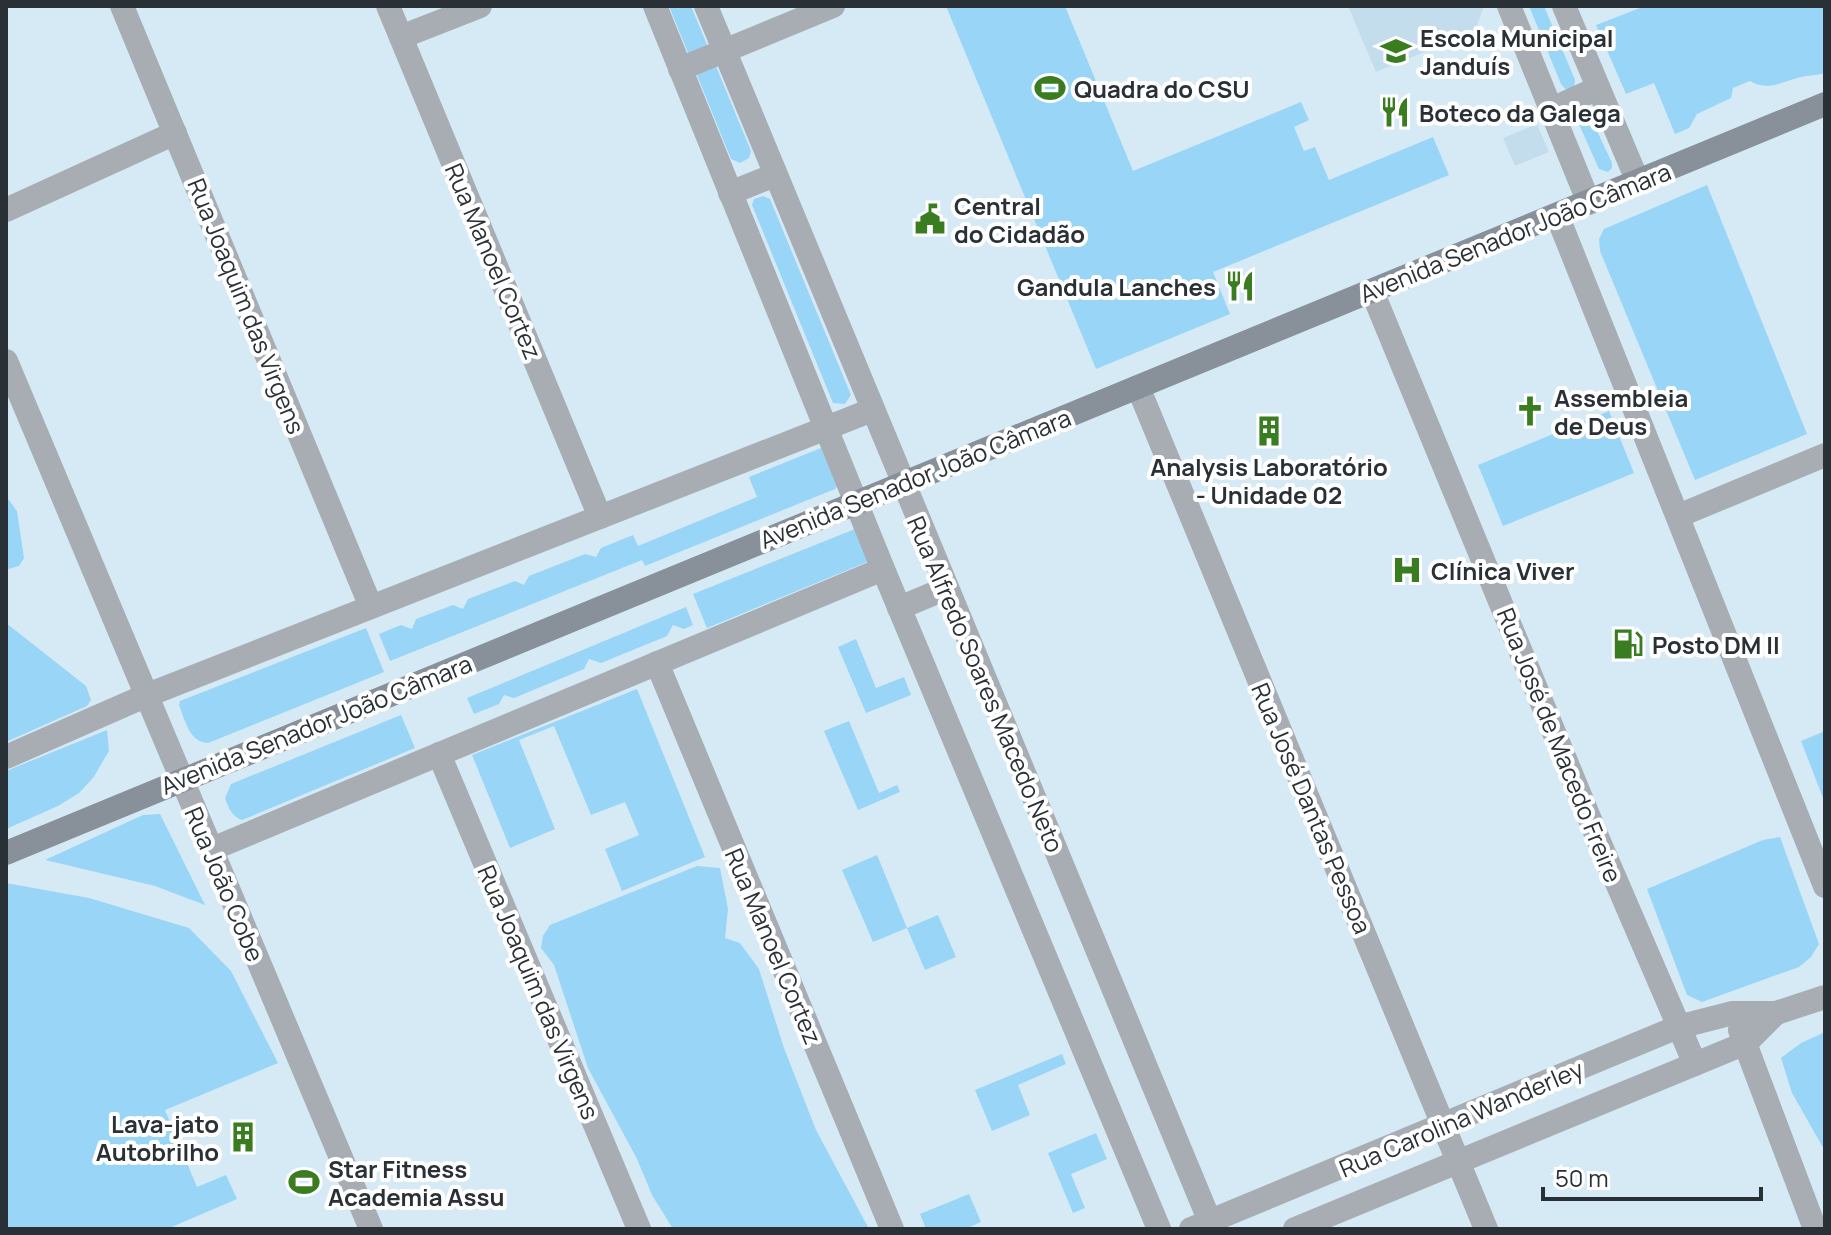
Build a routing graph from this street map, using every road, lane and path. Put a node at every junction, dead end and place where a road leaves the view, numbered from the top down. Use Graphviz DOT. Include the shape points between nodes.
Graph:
graph roads {
  1 [pos="122,6"];
  2 [pos="388,6"];
  3 [pos="480,6"];
  4 [pos="655,6"];
  5 [pos="706,6"];
  6 [pos="833,6"];
  7 [pos="1509,6"];
  8 [pos="1564,6"];
  9 [pos="401,37"];
  10 [pos="724,51"];
  11 [pos="680,69"];
  12 [pos="1598,88"];
  13 [pos="1825,104"];
  14 [pos="1550,110"];
  15 [pos="175,133"];
  16 [pos="775,175"];
  17 [pos="1638,182"];
  18 [pos="730,193"];
  19 [pos="1589,203"];
  20 [pos="6,210"];
  21 [pos="1557,215"];
  22 [pos="1372,291"];
  23 [pos="6,361"];
  24 [pos="1138,387"];
  25 [pos="872,410"];
  26 [pos="825,428"];
  27 [pos="1825,455"];
  28 [pos="902,483"];
  29 [pos="856,502"];
  30 [pos="1678,516"];
  31 [pos="600,517"];
  32 [pos="883,569"];
  33 [pos="947,588"];
  34 [pos="371,607"];
  35 [pos="899,608"];
  36 [pos="657,663"];
  37 [pos="145,696"];
  38 [pos="439,754"];
  39 [pos="6,757"];
  40 [pos="180,779"];
  41 [pos="212,849"];
  42 [pos="6,853"];
  43 [pos="1825,886"];
  44 [pos="1825,997"];
  45 [pos="1733,1013"];
  46 [pos="1776,1013"];
  47 [pos="1678,1027"];
  48 [pos="1746,1043"];
  49 [pos="1695,1064"];
  50 [pos="1444,1126"];
  51 [pos="1459,1161"];
  52 [pos="1205,1226"];
  53 [pos="371,1229"];
  54 [pos="639,1229"];
  55 [pos="892,1229"];
  56 [pos="1159,1229"];
  57 [pos="1295,1229"];
  58 [pos="1486,1229"];
  59 [pos="1815,1229"];
  1 -- 15 [label="street, Rua Joaquim das Virgens"];
  2 -- 9 [label="street, Rua Manoel Cortez"];
  3 -- 9 [label="street"];
  4 -- 11 [label="street, Rua Alfredo Soares Macedo Neto"];
  5 -- 10 [label="street, Rua Alfredo Soares Macedo Neto"];
  6 -- 10 [label="street"];
  7 -- 14 [label="street"];
  8 -- 12 [label="street"];
  9 -- 31 [label="street, Rua Manoel Cortez"];
  10 -- 11 [label="street"];
  10 -- 16 [label="street, Rua Alfredo Soares Macedo Neto"];
  11 -- 18 [label="street, Rua Alfredo Soares Macedo Neto"];
  12 -- 14 [label="street"];
  12 -- 17 [label="street"];
  13 -- 17 [label="main road, Avenida Senador João Câmara"];
  14 -- 19 [label="street"];
  15 -- 20 [label="street"];
  15 -- 34 [label="street, Rua Joaquim das Virgens"];
  16 -- 18 [label="street"];
  16 -- 25 [label="street, Rua Alfredo Soares Macedo Neto"];
  17 -- 19 [label="main road, Avenida Senador João Câmara"];
  18 -- 26 [label="street, Rua Alfredo Soares Macedo Neto"];
  19 -- 21 [label="main road, Avenida Senador João Câmara"];
  21 -- 22 [label="main road, Avenida Senador João Câmara"];
  21 -- 30 [label="street"];
  22 -- 24 [label="main road, Avenida Senador João Câmara"];
  22 -- 47 [label="street, Rua José de Macedo Freire"];
  23 -- 37 [label="street, Rua João Cobe"];
  24 -- 28 [label="main road, Avenida Senador João Câmara"];
  24 -- 50 [label="street, Rua José Dantas Pessoa"];
  25 -- 26 [label="street"];
  25 -- 28 [label="street, Rua Alfredo Soares Macedo Neto"];
  26 -- 29 [label="street, Rua Alfredo Soares Macedo Neto"];
  26 -- 31 [label="street"];
  27 -- 30 [label="street"];
  28 -- 29 [label="main road, Avenida Senador João Câmara"];
  28 -- 33 [label="street, Rua Alfredo Soares Macedo Neto"];
  29 -- 32 [label="street, Rua Alfredo Soares Macedo Neto"];
  29 -- 40 [label="main road, Avenida Senador João Câmara"];
  30 -- 43 [label="street"];
  31 -- 34 [label="street"];
  32 -- 35 [label="street, Rua Alfredo Soares Macedo Neto"];
  32 -- 36 [label="street"];
  33 -- 35 [label="street"];
  33 -- 52 [label="street, Rua Alfredo Soares Macedo Neto"];
  34 -- 37 [label="street"];
  35 -- 56 [label="street, Rua Alfredo Soares Macedo Neto"];
  36 -- 38 [label="street"];
  36 -- 55 [label="street, Rua Manoel Cortez"];
  37 -- 39 [label="street"];
  37 -- 40 [label="street, Rua João Cobe"];
  38 -- 41 [label="street"];
  38 -- 54 [label="street, Rua Joaquim das Virgens"];
  40 -- 41 [label="street, Rua João Cobe"];
  40 -- 42 [label="main road, Avenida Senador João Câmara"];
  41 -- 53 [label="street, Rua João Cobe"];
  44 -- 46 [label="street"];
  45 -- 46 [label="street, Rua Carolina Wanderley"];
  45 -- 47 [label="street, Rua Carolina Wanderley"];
  45 -- 48 [label="street"];
  46 -- 48 [label="street"];
  47 -- 49 [label="street, Rua José de Macedo Freire"];
  47 -- 50 [label="street, Rua Carolina Wanderley"];
  48 -- 49 [label="street, Rua Carolina Wanderley"];
  48 -- 59 [label="street"];
  49 -- 51 [label="street, Rua Carolina Wanderley"];
  50 -- 51 [label="street, Rua José Dantas Pessoa"];
  50 -- 52 [label="street, Rua Carolina Wanderley"];
  51 -- 57 [label="street, Rua Carolina Wanderley"];
  51 -- 58 [label="street, Rua José Dantas Pessoa"];
}
